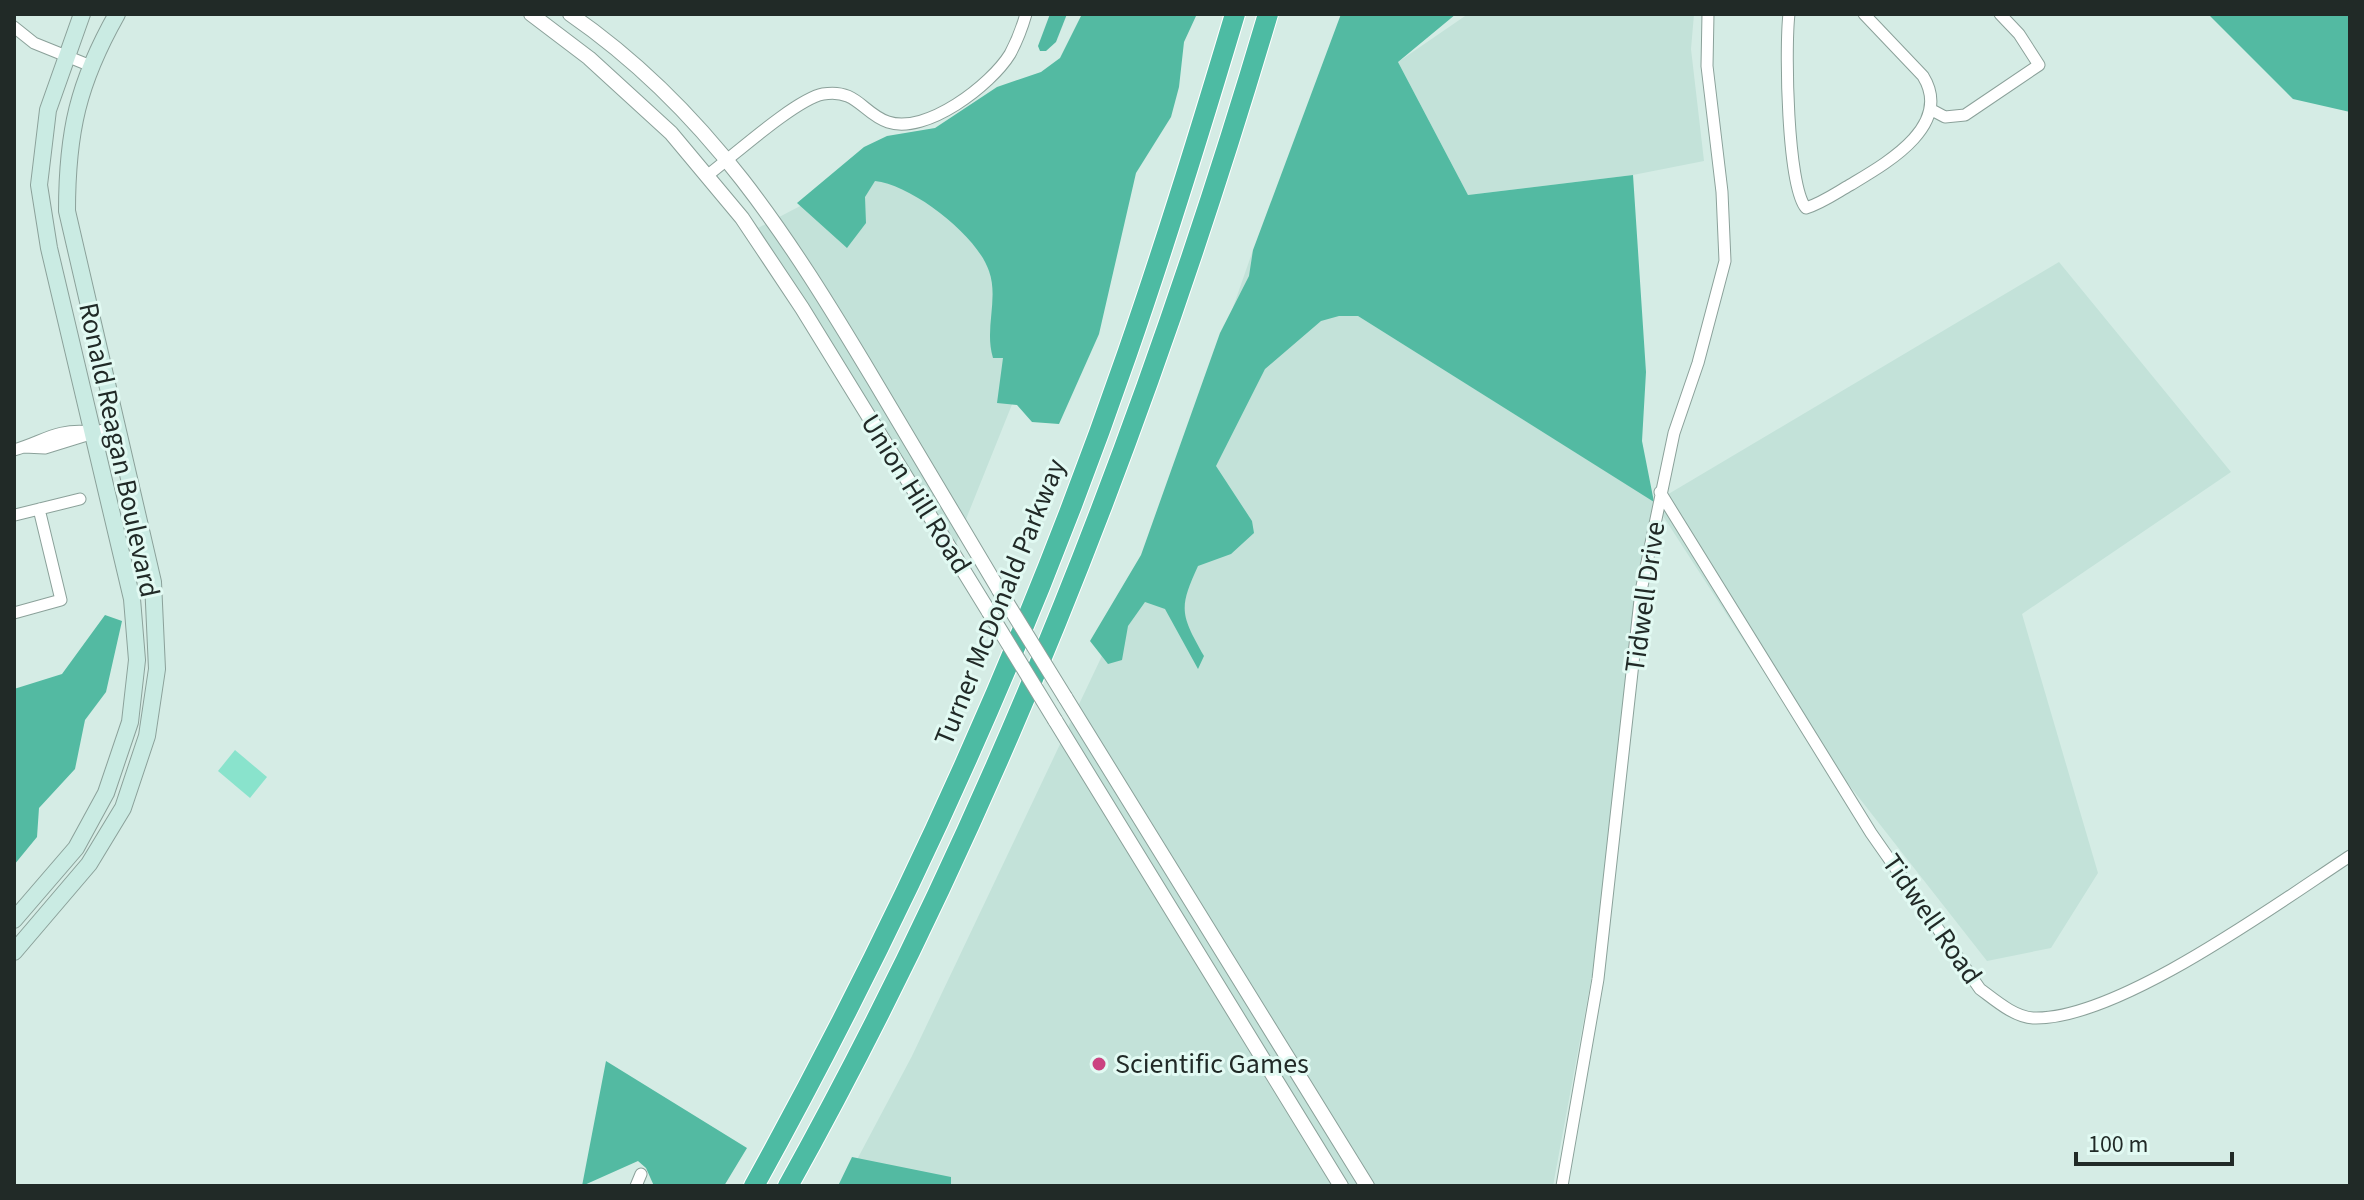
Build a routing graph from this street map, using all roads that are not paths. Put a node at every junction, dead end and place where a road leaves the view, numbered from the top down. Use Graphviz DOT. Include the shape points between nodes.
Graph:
graph roads {
  1 [pos="82,14"];
  2 [pos="117,14"];
  3 [pos="531,14"];
  4 [pos="570,14"];
  5 [pos="1026,14"];
  6 [pos="1226,14"];
  7 [pos="1235,14"];
  8 [pos="1268,14"];
  9 [pos="1283,14"];
  10 [pos="1708,14"];
  11 [pos="1789,14"];
  12 [pos="1864,14"];
  13 [pos="2000,14"];
  14 [pos="14,27"];
  15 [pos="66,56"];
  16 [pos="91,66"];
  17 [pos="1208,102"];
  18 [pos="1930,109"];
  19 [pos="1234,130"];
  20 [pos="728,160"];
  21 [pos="708,175"];
  22 [pos="116,426"];
  23 [pos="92,432"];
  24 [pos="19,448"];
  25 [pos="1660,492"];
  26 [pos="80,499"];
  27 [pos="39,509"];
  28 [pos="15,515"];
  29 [pos="14,613"];
  30 [pos="2350,856"];
  31 [pos="14,920"];
  32 [pos="14,952"];
  33 [pos="754,1186"];
  34 [pos="788,1186"];
  35 [pos="1341,1186"];
  36 [pos="1367,1186"];
  37 [pos="1562,1186"];
  1 -- 15 [label="main road, Ronald Reagan Boulevard"];
  2 -- 16 [label="main road, Ronald Reagan Boulevard"];
  3 -- 21 [label="street, Union Hill Road" via="630,93"];
  4 -- 20 [label="street, Union Hill Road" via="644,71"];
  5 -- 20 [label="street" via="996,72 936,114 914,124 898,124 884,121 862,101 820,94"];
  6 -- 17 [label="highway"];
  7 -- 17 [label="highway, Turner McDonald Parkway"];
  8 -- 19 [label="highway, Turner McDonald Parkway"];
  9 -- 19 [label="highway"];
  10 -- 25 [label="street, Tidwell Drive" via="1707,66 1725,261"];
  11 -- 18 [label="street" via="1790,121 1798,193 1806,208 1893,160 1913,140"];
  12 -- 18 [label="street" via="1923,76"];
  13 -- 18 [label="street" via="2039,65 1965,115 1945,117"];
  14 -- 15 [label="street" via="34,43"];
  15 -- 16 [label="street"];
  15 -- 23 [label="main road, Ronald Reagan Boulevard" via="48,110 39,185"];
  16 -- 22 [label="main road, Ronald Reagan Boulevard" via="67,154 67,211"];
  17 -- 33 [label="highway, Turner McDonald Parkway" via="1108,406 981,725 884,937"];
  19 -- 34 [label="highway, Turner McDonald Parkway" via="1132,431 1011,732 913,944"];
  20 -- 21 [label="street"];
  20 -- 36 [label="street, Union Hill Road, bridge" via="829,304"];
  21 -- 35 [label="street, Union Hill Road, bridge" via="802,308"];
  22 -- 23 [label="street"];
  22 -- 32 [label="main road, Ronald Reagan Boulevard" via="153,582 157,669 147,736 123,808 89,864"];
  23 -- 24 [label="street" via="45,448"];
  23 -- 31 [label="main road, Ronald Reagan Boulevard" via="132,599 137,660 130,722 106,793 76,848"];
  25 -- 30 [label="street, Tidwell Road" via="1871,833 1980,989 2004,1007 2029,1018 2091,1008 2180,964"];
  25 -- 37 [label="street, Tidwell Drive" via="1641,591 1598,979"];
  26 -- 27 [label="street"];
  27 -- 28 [label="street"];
  27 -- 29 [label="street" via="61,600"];
}
